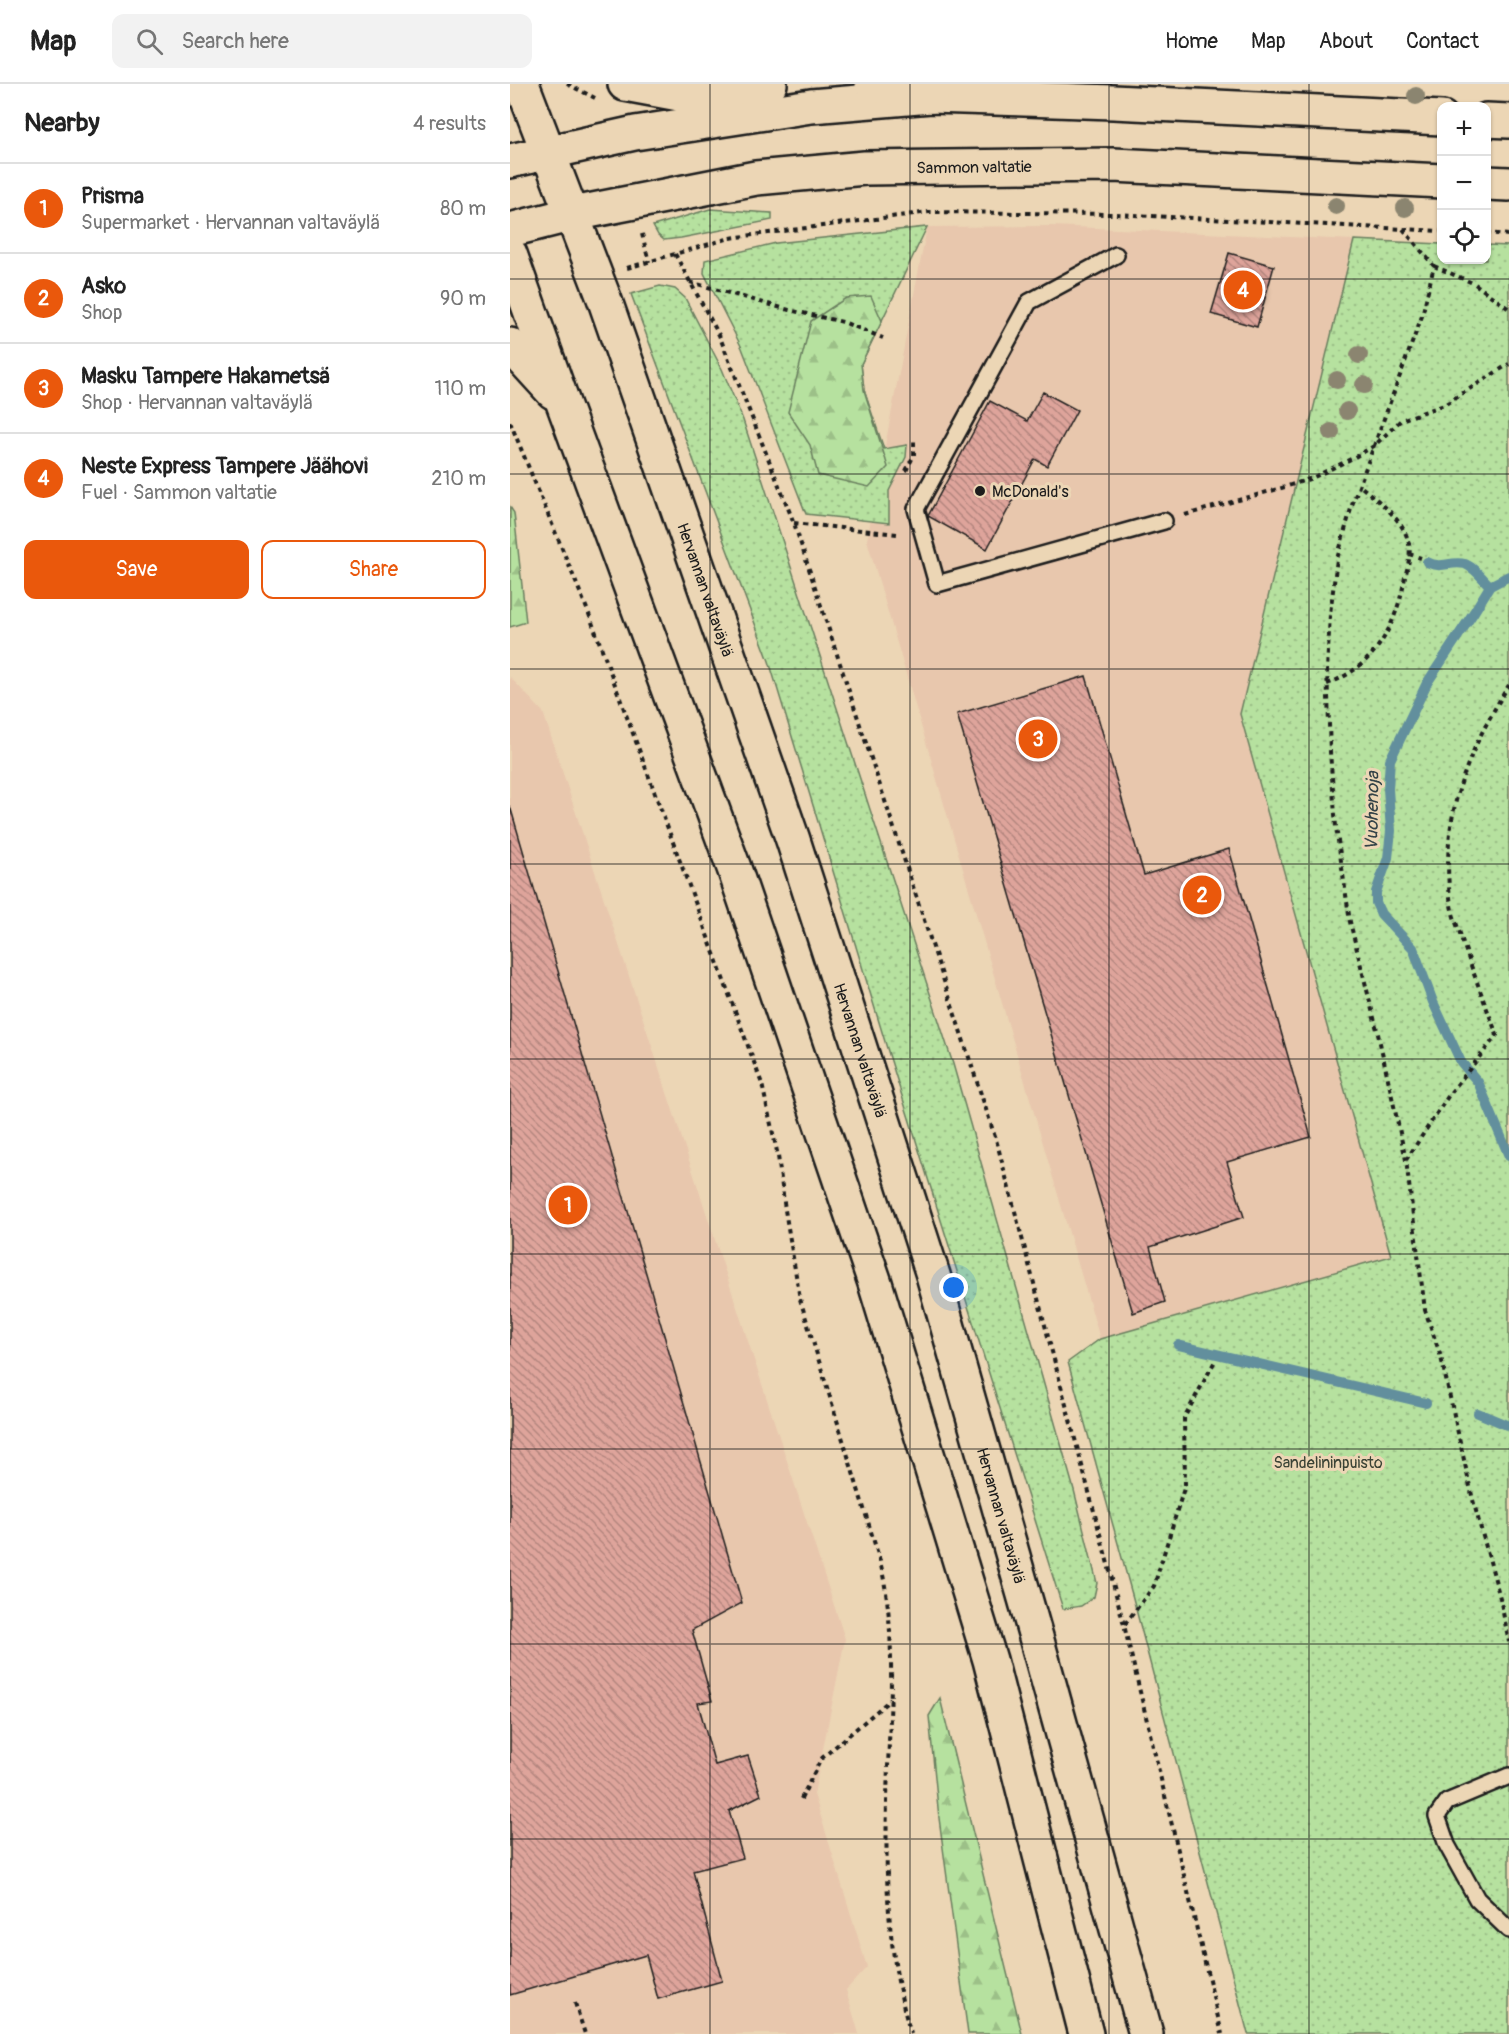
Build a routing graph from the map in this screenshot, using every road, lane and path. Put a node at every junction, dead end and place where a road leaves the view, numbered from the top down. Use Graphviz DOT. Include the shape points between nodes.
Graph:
graph roads {
  1 [pos="522,84"];
  2 [pos="567,84"];
  3 [pos="583,84"];
  4 [pos="625,84"];
  5 [pos="770,84"];
  6 [pos="872,84"];
  7 [pos="931,96"];
  8 [pos="1437,118"];
  9 [pos="1491,120"];
  10 [pos="1509,121"];
  11 [pos="548,152"];
  12 [pos="510,162"];
  13 [pos="1437,181"];
  14 [pos="1491,183"];
  15 [pos="1509,184"];
  16 [pos="573,214"];
  17 [pos="1403,229"];
  18 [pos="510,230"];
  19 [pos="1437,231"];
  20 [pos="1491,234"];
  21 [pos="1509,235"];
  22 [pos="510,254"];
  23 [pos="675,254"];
  24 [pos="1116,255"];
  25 [pos="649,262"];
  26 [pos="1434,266"];
  27 [pos="689,282"];
  28 [pos="1509,309"];
  29 [pos="883,338"];
  30 [pos="510,345"];
  31 [pos="1509,364"];
  32 [pos="563,403"];
  33 [pos="510,422"];
  34 [pos="1374,446"];
  35 [pos="1359,485"];
  36 [pos="1164,521"];
  37 [pos="794,523"];
  38 [pos="925,540"];
  39 [pos="1409,554"];
  40 [pos="1421,558"];
  41 [pos="1327,684"];
  42 [pos="1509,685"];
  43 [pos="1406,1160"];
  44 [pos="1215,1361"];
  45 [pos="1124,1624"];
  46 [pos="1509,1642"];
  47 [pos="891,1698"];
  48 [pos="1509,1776"];
  49 [pos="801,1798"];
  50 [pos="1509,1930"];
  51 [pos="575,2003"];
  52 [pos="585,2034"];
  53 [pos="911,2034"];
  54 [pos="1086,2034"];
  55 [pos="1146,2034"];
  56 [pos="1222,2034"];
  1 -- 11 [label="main road, Hervannan valtaväylä"];
  2 -- 3 [label="path" via="580,90"];
  4 -- 5 [label="main road" via="679,94"];
  6 -- 7 [label="main road"];
  7 -- 8 [label="main road"];
  7 -- 11 [label="main road" via="789,109 635,133"];
  9 -- 10 [label="main road"];
  11 -- 12 [label="main road"];
  11 -- 16 [label="main road, Hervannan valtaväylä"];
  13 -- 16 [label="main road, Sammon valtatie" via="1113,165 865,168 756,178"];
  14 -- 15 [label="main road"];
  16 -- 18 [label="main road, Sammon valtatie"];
  16 -- 55 [label="main road, Hervannan valtaväylä" via="793,840 933,1275"];
  17 -- 19 [label="path"];
  17 -- 23 [label="path" via="1114,214 929,212 730,238"];
  17 -- 26 [label="path"];
  20 -- 21 [label="path"];
  22 -- 32 [label="main road"];
  23 -- 25 [label="path"];
  23 -- 27 [label="path"];
  24 -- 38 [label="lane" via="1029,302 916,509"];
  26 -- 28 [label="path" via="1475,284"];
  26 -- 34 [label="path" via="1422,316"];
  27 -- 29 [label="path" via="843,322"];
  27 -- 37 [label="path" via="719,335"];
  30 -- 32 [label="main road"];
  31 -- 34 [label="path" via="1444,405 1401,420"];
  32 -- 54 [label="main road" via="734,868 875,1282 990,1660"];
  33 -- 47 [label="path" via="589,614 762,1084 778,1156 800,1299 886,1588 891,1625"];
  34 -- 35 [label="path"];
  34 -- 36 [label="path" via="1312,478"];
  35 -- 39 [label="path" via="1396,519 1408,541"];
  35 -- 41 [label="path" via="1337,559"];
  36 -- 38 [label="lane" via="938,584"];
  37 -- 38 [label="path"];
  37 -- 45 [label="path" via="997,1143"];
  39 -- 40 [label="path"];
  39 -- 41 [label="path" via="1396,612 1383,642 1365,662 1342,679"];
  41 -- 43 [label="path" via="1336,827 1350,922"];
  42 -- 43 [label="path" via="1466,764 1449,835 1451,907 1497,1035 1451,1092"];
  43 -- 46 [label="path" via="1425,1310 1441,1358"];
  44 -- 45 [label="path" via="1184,1418 1185,1485 1154,1586"];
  45 -- 56 [label="path"];
  47 -- 49 [label="path" via="821,1759"];
  47 -- 53 [label="path" via="886,1803 888,1907 893,1959"];
  48 -- 50 [label="lane" via="1447,1802 1437,1815 1447,1845 1477,1899"];
  51 -- 52 [label="path"];
}
